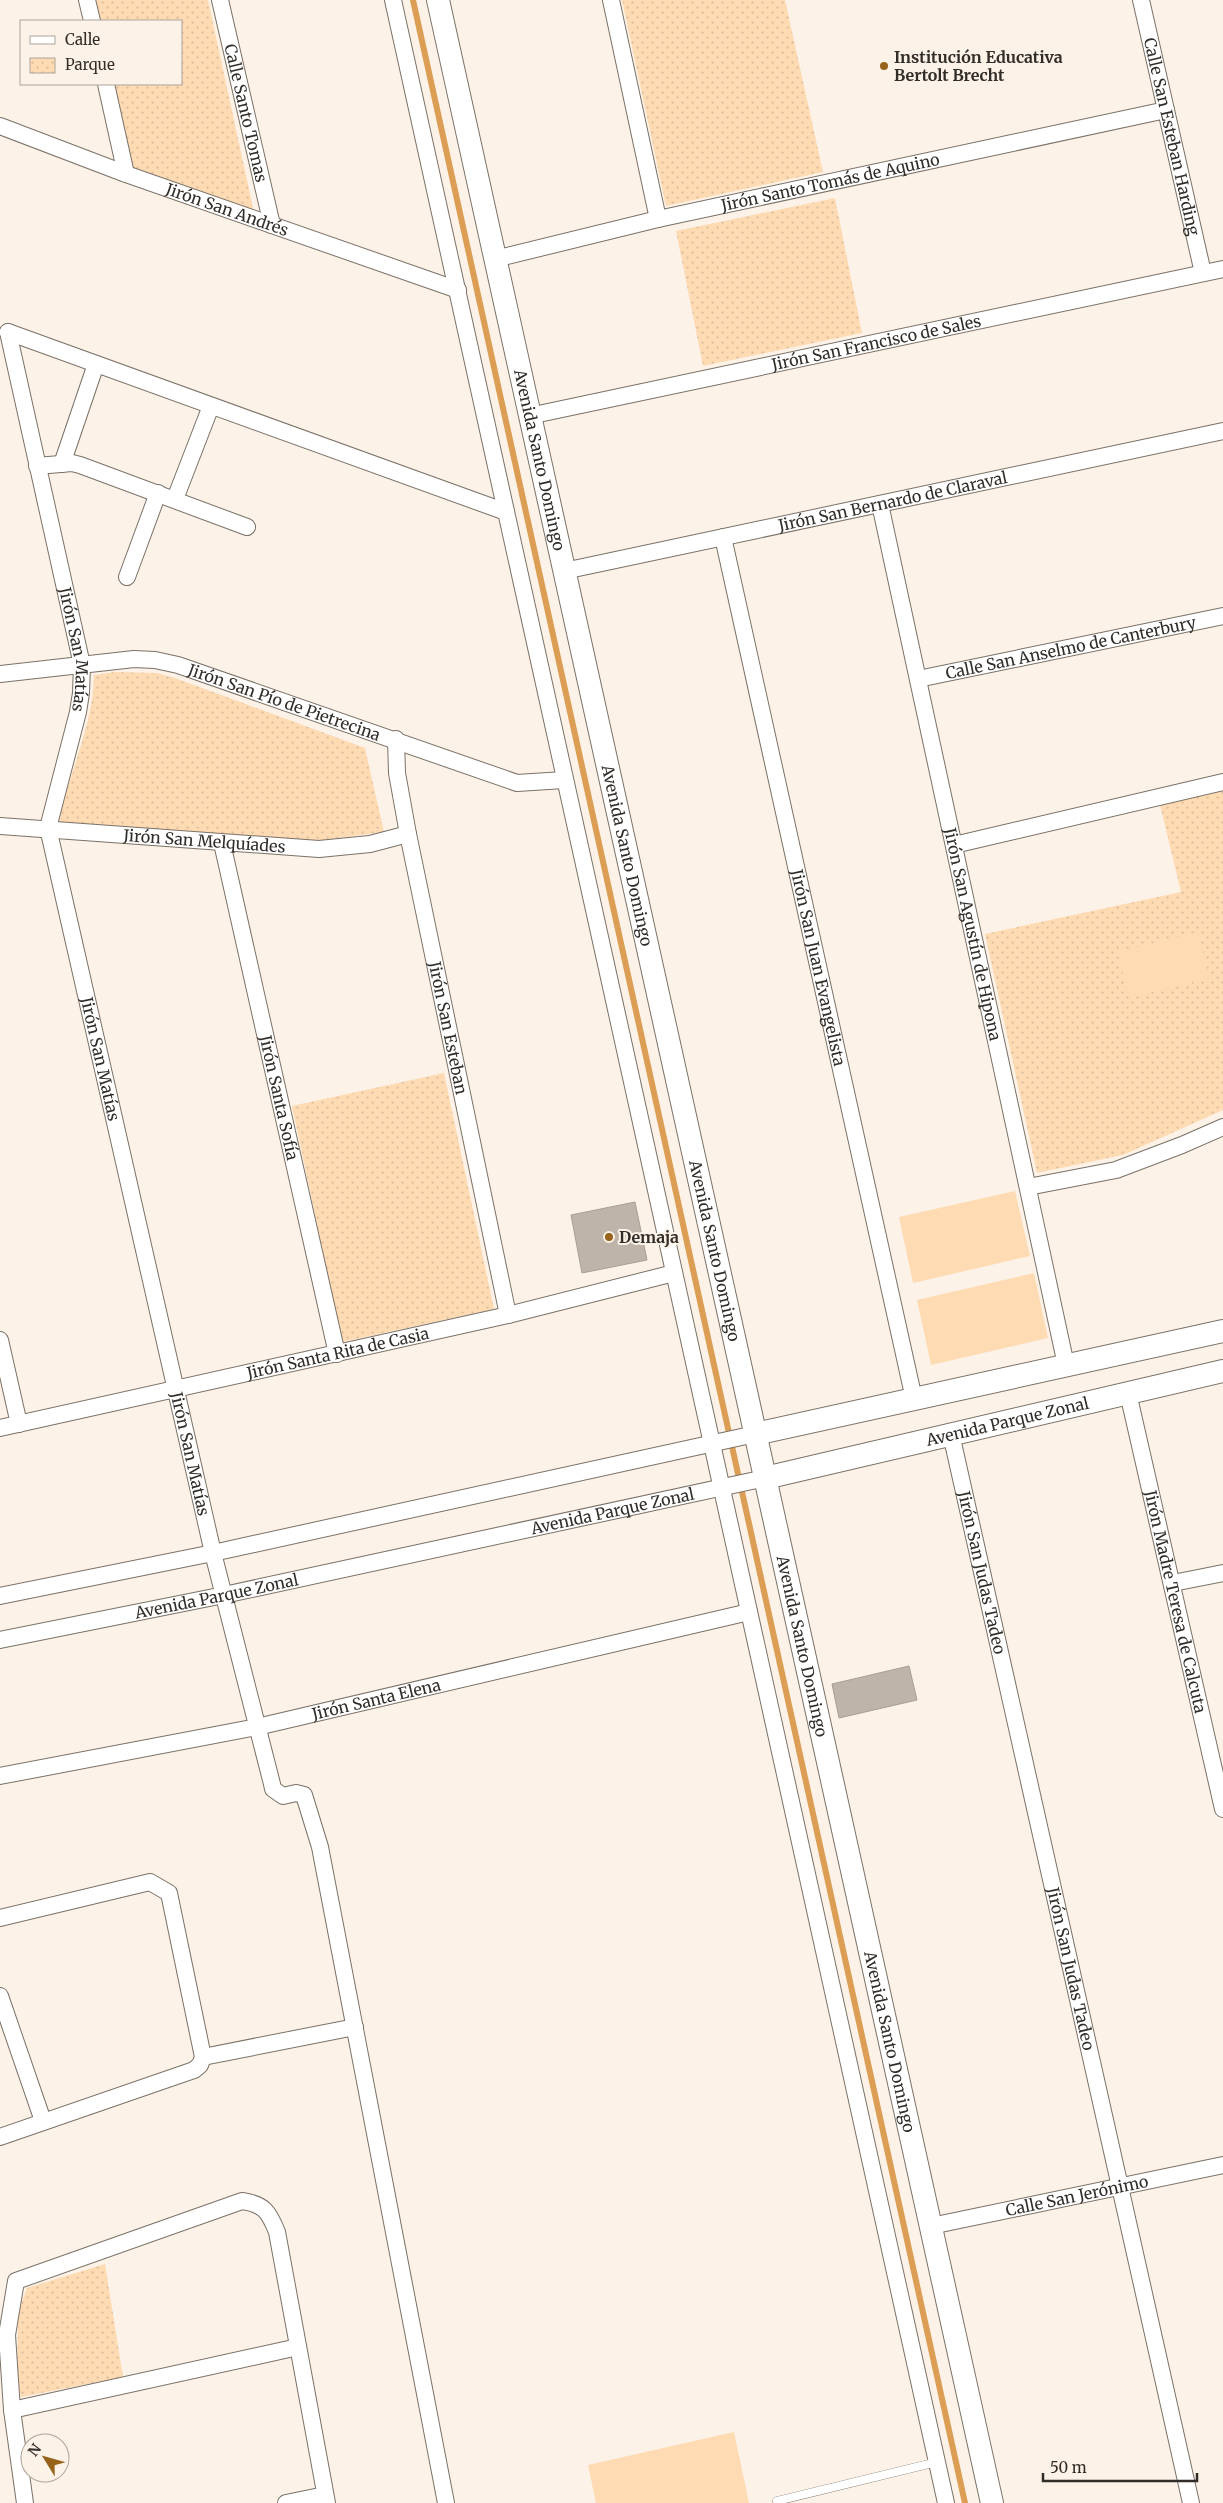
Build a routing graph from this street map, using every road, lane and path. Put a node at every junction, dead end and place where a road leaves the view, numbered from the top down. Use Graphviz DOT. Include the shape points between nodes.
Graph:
graph roads {
  1 [pos="87,0"];
  2 [pos="220,0"];
  3 [pos="393,0"];
  4 [pos="438,0"];
  5 [pos="611,0"];
  6 [pos="1141,0"];
  7 [pos="92,20"];
  8 [pos="106,85"];
  9 [pos="1166,110"];
  10 [pos="0,126"];
  11 [pos="126,174"];
  12 [pos="658,219"];
  13 [pos="272,225"];
  14 [pos="495,259"];
  15 [pos="1223,269"];
  16 [pos="1203,273"];
  17 [pos="458,290"];
  18 [pos="96,364"];
  19 [pos="211,406"];
  20 [pos="530,416"];
  21 [pos="1223,431"];
  22 [pos="62,464"];
  23 [pos="37,466"];
  24 [pos="158,493"];
  25 [pos="175,500"];
  26 [pos="880,504"];
  27 [pos="506,512"];
  28 [pos="247,527"];
  29 [pos="723,537"];
  30 [pos="564,571"];
  31 [pos="127,578"];
  32 [pos="1223,616"];
  33 [pos="82,665"];
  34 [pos="0,674"];
  35 [pos="918,679"];
  36 [pos="396,739"];
  37 [pos="564,780"];
  38 [pos="1223,782"];
  39 [pos="0,826"];
  40 [pos="48,828"];
  41 [pos="408,834"];
  42 [pos="222,843"];
  43 [pos="954,845"];
  44 [pos="1223,1126"];
  45 [pos="1028,1187"];
  46 [pos="674,1273"];
  47 [pos="508,1315"];
  48 [pos="1223,1331"];
  49 [pos="0,1340"];
  50 [pos="337,1354"];
  51 [pos="1066,1365"];
  52 [pos="1223,1371"];
  53 [pos="176,1390"];
  54 [pos="1128,1393"];
  55 [pos="914,1399"];
  56 [pos="19,1424"];
  57 [pos="0,1428"];
  58 [pos="755,1434"];
  59 [pos="951,1434"];
  60 [pos="711,1443"];
  61 [pos="765,1478"];
  62 [pos="721,1488"];
  63 [pos="213,1553"];
  64 [pos="1223,1573"];
  65 [pos="1173,1583"];
  66 [pos="224,1595"];
  67 [pos="0,1596"];
  68 [pos="749,1612"];
  69 [pos="0,1640"];
  70 [pos="257,1727"];
  71 [pos="0,1776"];
  72 [pos="1223,1809"];
  73 [pos="0,1918"];
  74 [pos="0,1996"];
  75 [pos="355,2027"];
  76 [pos="202,2056"];
  77 [pos="43,2121"];
  78 [pos="0,2137"];
  79 [pos="1223,2165"];
  80 [pos="1120,2186"];
  81 [pos="931,2226"];
  82 [pos="298,2347"];
  83 [pos="12,2410"];
  84 [pos="937,2462"];
  85 [pos="326,2499"];
  86 [pos="777,2500"];
  87 [pos="25,2503"];
  88 [pos="286,2503"];
  89 [pos="446,2503"];
  90 [pos="946,2503"];
  91 [pos="992,2503"];
  92 [pos="1191,2503"];
  1 -- 7 [label="street"];
  2 -- 13 [label="street, Calle Santo Tomas"];
  3 -- 17 [label="street"];
  4 -- 14 [label="main road, Avenida Santo Domingo"];
  5 -- 12 [label="street"];
  6 -- 9 [label="street, Calle San Esteban Harding"];
  8 -- 11 [label="street"];
  9 -- 12 [label="street, Jirón Santo Tomás de Aquino"];
  9 -- 16 [label="street, Calle San Esteban Harding"];
  10 -- 11 [label="street, Jirón San Andrés"];
  11 -- 13 [label="street, Jirón San Andrés"];
  12 -- 14 [label="street, Jirón Santo Tomás de Aquino"];
  13 -- 17 [label="street, Jirón San Andrés"];
  14 -- 20 [label="main road, Avenida Santo Domingo"];
  15 -- 16 [label="street, Jirón San Francisco de Sales"];
  16 -- 20 [label="street, Jirón San Francisco de Sales"];
  17 -- 27 [label="street"];
  18 -- 19 [label="street"];
  18 -- 22 [label="street"];
  18 -- 23 [label="street, Jirón San Matías" via="8,332"];
  19 -- 25 [label="street"];
  19 -- 27 [label="street"];
  20 -- 30 [label="main road, Avenida Santo Domingo"];
  21 -- 26 [label="street, Jirón San Bernardo de Claraval"];
  22 -- 23 [label="street"];
  22 -- 24 [label="street" via="80,465"];
  23 -- 33 [label="street, Jirón San Matías"];
  24 -- 25 [label="street"];
  24 -- 31 [label="street"];
  25 -- 28 [label="street"];
  26 -- 29 [label="street, Jirón San Bernardo de Claraval"];
  26 -- 35 [label="street, Jirón San Agustín de Hipona"];
  27 -- 37 [label="street"];
  29 -- 30 [label="street, Jirón San Bernardo de Claraval"];
  29 -- 55 [label="street, Jirón San Juan Evangelista"];
  30 -- 58 [label="main road, Avenida Santo Domingo"];
  32 -- 35 [label="street, Calle San Anselmo de Canterbury"];
  33 -- 34 [label="street, Jirón San Pío de Pietrecina"];
  33 -- 36 [label="street, Jirón San Pío de Pietrecina" via="134,659 178,665"];
  33 -- 40 [label="street, Jirón San Matías" via="82,693"];
  35 -- 43 [label="street, Jirón San Agustín de Hipona"];
  36 -- 37 [label="street, Jirón San Pío de Pietrecina" via="517,783"];
  36 -- 41 [label="street, Jirón San Esteban" via="397,773"];
  37 -- 46 [label="street"];
  38 -- 43 [label="street"];
  39 -- 40 [label="street, Jirón San Melquíades"];
  40 -- 42 [label="street, Jirón San Melquíades"];
  40 -- 53 [label="street, Jirón San Matías"];
  41 -- 42 [label="street, Jirón San Melquíades" via="344,848"];
  41 -- 47 [label="street, Jirón San Esteban"];
  42 -- 50 [label="street, Jirón Santa Sofía"];
  43 -- 45 [label="street, Jirón San Agustín de Hipona"];
  44 -- 45 [label="street" via="1116,1170"];
  45 -- 51 [label="street, Jirón San Agustín de Hipona"];
  46 -- 47 [label="street, Jirón Santa Rita de Casia"];
  46 -- 60 [label="street"];
  47 -- 50 [label="street, Jirón Santa Rita de Casia"];
  48 -- 51 [label="main road"];
  49 -- 56 [label="street"];
  50 -- 53 [label="street, Jirón Santa Rita de Casia"];
  51 -- 55 [label="main road"];
  52 -- 54 [label="main road, Avenida Parque Zonal"];
  53 -- 56 [label="street, Jirón Santa Rita de Casia"];
  53 -- 63 [label="street, Jirón San Matías"];
  54 -- 59 [label="main road, Avenida Parque Zonal"];
  54 -- 65 [label="street, Jirón Madre Teresa de Calcuta"];
  55 -- 58 [label="main road"];
  56 -- 57 [label="street, Jirón Santa Rita de Casia"];
  58 -- 60 [label="street"];
  58 -- 61 [label="main road, Avenida Santo Domingo"];
  59 -- 61 [label="main road, Avenida Parque Zonal"];
  59 -- 80 [label="street, Jirón San Judas Tadeo"];
  60 -- 62 [label="street"];
  60 -- 63 [label="street"];
  61 -- 62 [label="street, Avenida Parque Zonal"];
  61 -- 81 [label="main road, Avenida Santo Domingo"];
  62 -- 66 [label="street, Avenida Parque Zonal"];
  62 -- 68 [label="street"];
  63 -- 66 [label="street, Jirón San Matías"];
  63 -- 67 [label="street"];
  64 -- 65 [label="street"];
  65 -- 72 [label="street, Jirón Madre Teresa de Calcuta"];
  66 -- 69 [label="street, Avenida Parque Zonal"];
  66 -- 70 [label="street, Jirón San Matías"];
  68 -- 70 [label="street, Jirón Santa Elena"];
  68 -- 84 [label="street"];
  70 -- 71 [label="street, Jirón Santa Elena"];
  70 -- 75 [label="street, Jirón San Matías" via="273,1789 282,1796 301,1793 310,1812 320,1847"];
  73 -- 76 [label="street" via="150,1882 161,1886 169,1892"];
  74 -- 77 [label="street"];
  75 -- 76 [label="street"];
  75 -- 89 [label="street"];
  76 -- 77 [label="street" via="200,2065 194,2070"];
  77 -- 78 [label="street"];
  79 -- 80 [label="street, Calle San Jerónimo"];
  80 -- 81 [label="street, Calle San Jerónimo"];
  80 -- 92 [label="street, Jirón San Judas Tadeo"];
  81 -- 91 [label="main road, Avenida Santo Domingo"];
  82 -- 83 [label="street"];
  82 -- 83 [label="street" via="277,2232 269,2214 256,2203 242,2201 16,2281 7,2335"];
  82 -- 85 [label="street"];
  83 -- 87 [label="street"];
  84 -- 86 [label="lane"];
  84 -- 90 [label="street"];
  85 -- 88 [label="street"];
}
